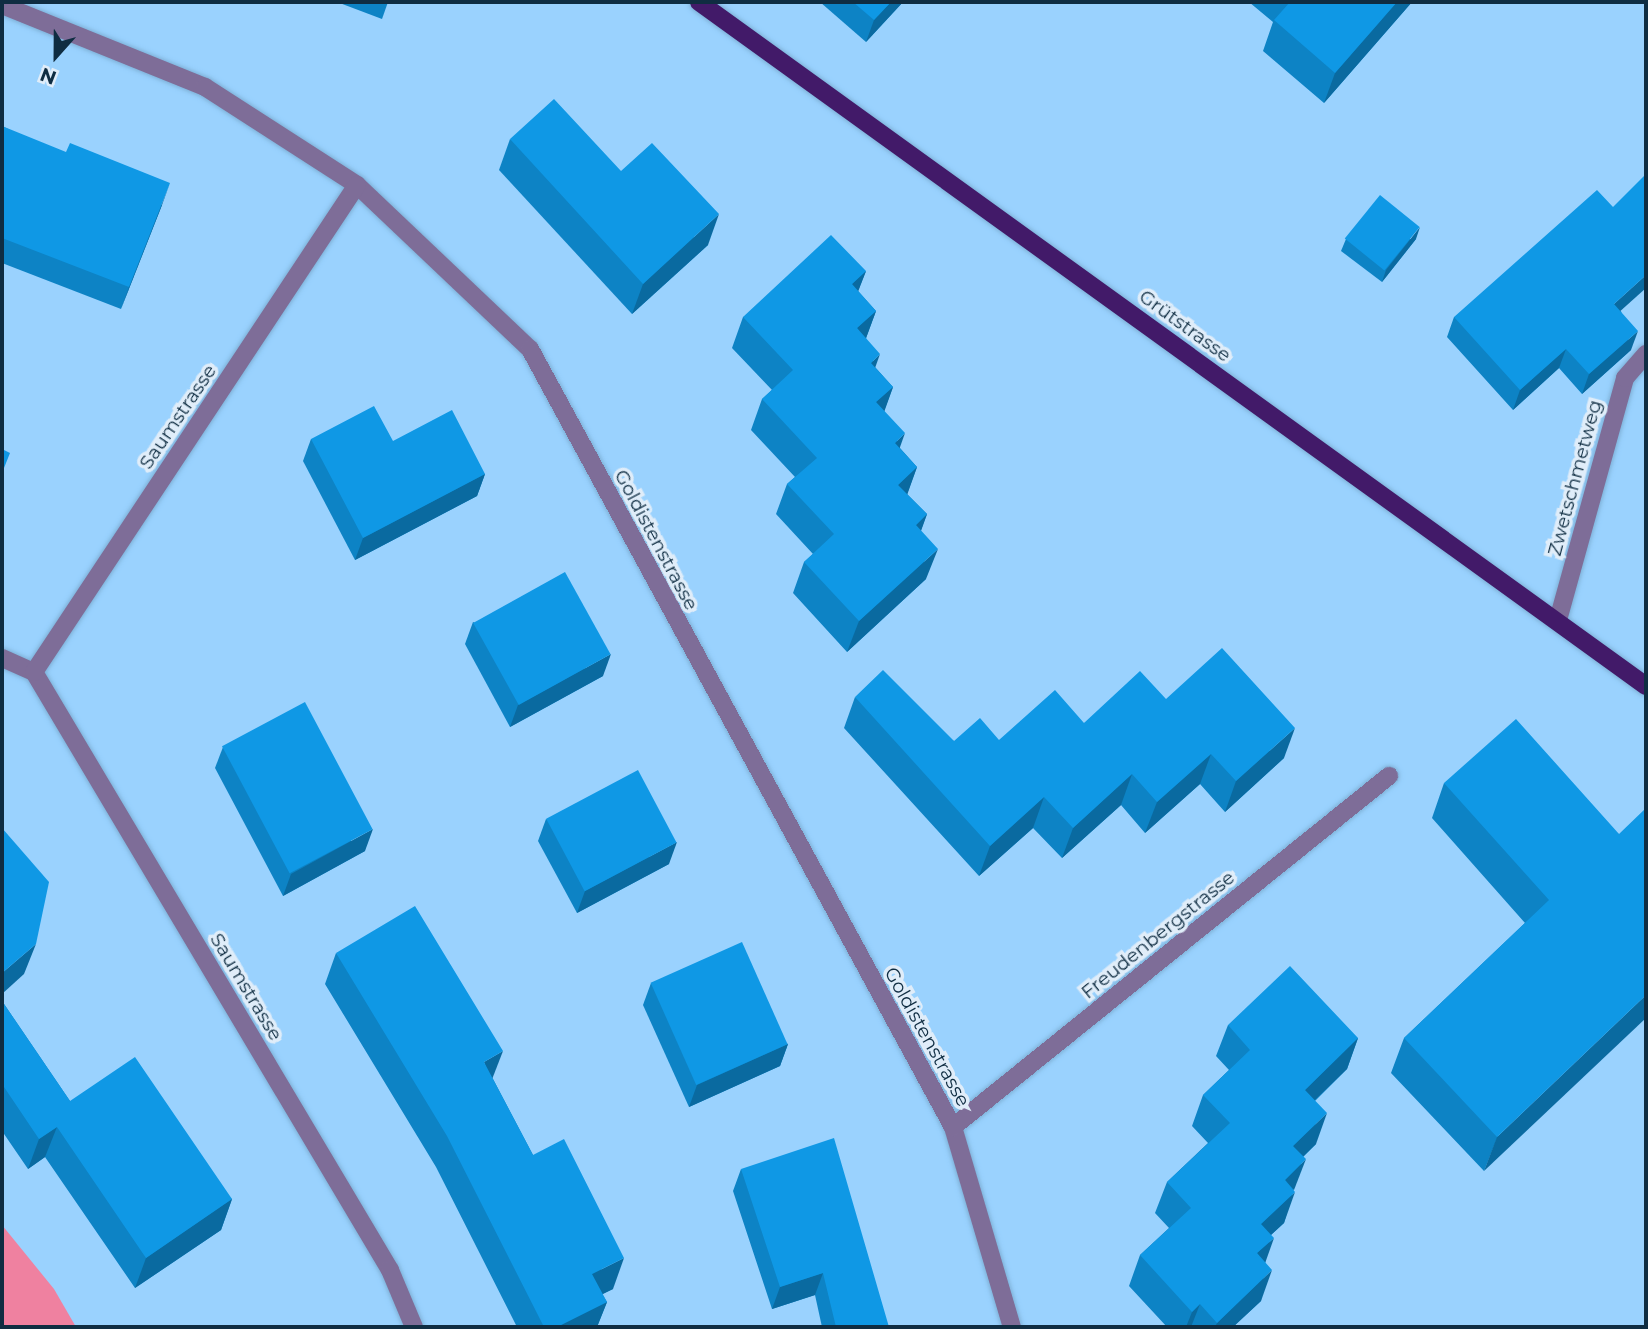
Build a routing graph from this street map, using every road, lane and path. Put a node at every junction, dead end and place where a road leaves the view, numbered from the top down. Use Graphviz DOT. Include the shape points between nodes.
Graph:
graph roads {
  1 [pos="699,2"];
  2 [pos="2,5"];
  3 [pos="357,185"];
  4 [pos="1646,354"];
  5 [pos="1558,620"];
  6 [pos="2,659"];
  7 [pos="34,672"];
  8 [pos="1646,686"];
  9 [pos="1389,776"];
  10 [pos="953,1127"];
  11 [pos="414,1327"];
  12 [pos="1012,1327"];
  1 -- 5 [label="main road, Grütstrasse"];
  2 -- 3 [label="street, Goldistenstrasse" via="205,87"];
  3 -- 7 [label="street, Saumstrasse"];
  3 -- 10 [label="street, Goldistenstrasse" via="530,349"];
  4 -- 5 [label="street, Zwetschmetweg" via="1625,378"];
  5 -- 8 [label="main road, Grütstrasse"];
  6 -- 7 [label="street"];
  7 -- 11 [label="street, Saumstrasse" via="390,1270"];
  9 -- 10 [label="street, Freudenbergstrasse"];
  10 -- 12 [label="street, Goldistenstrasse"];
}
